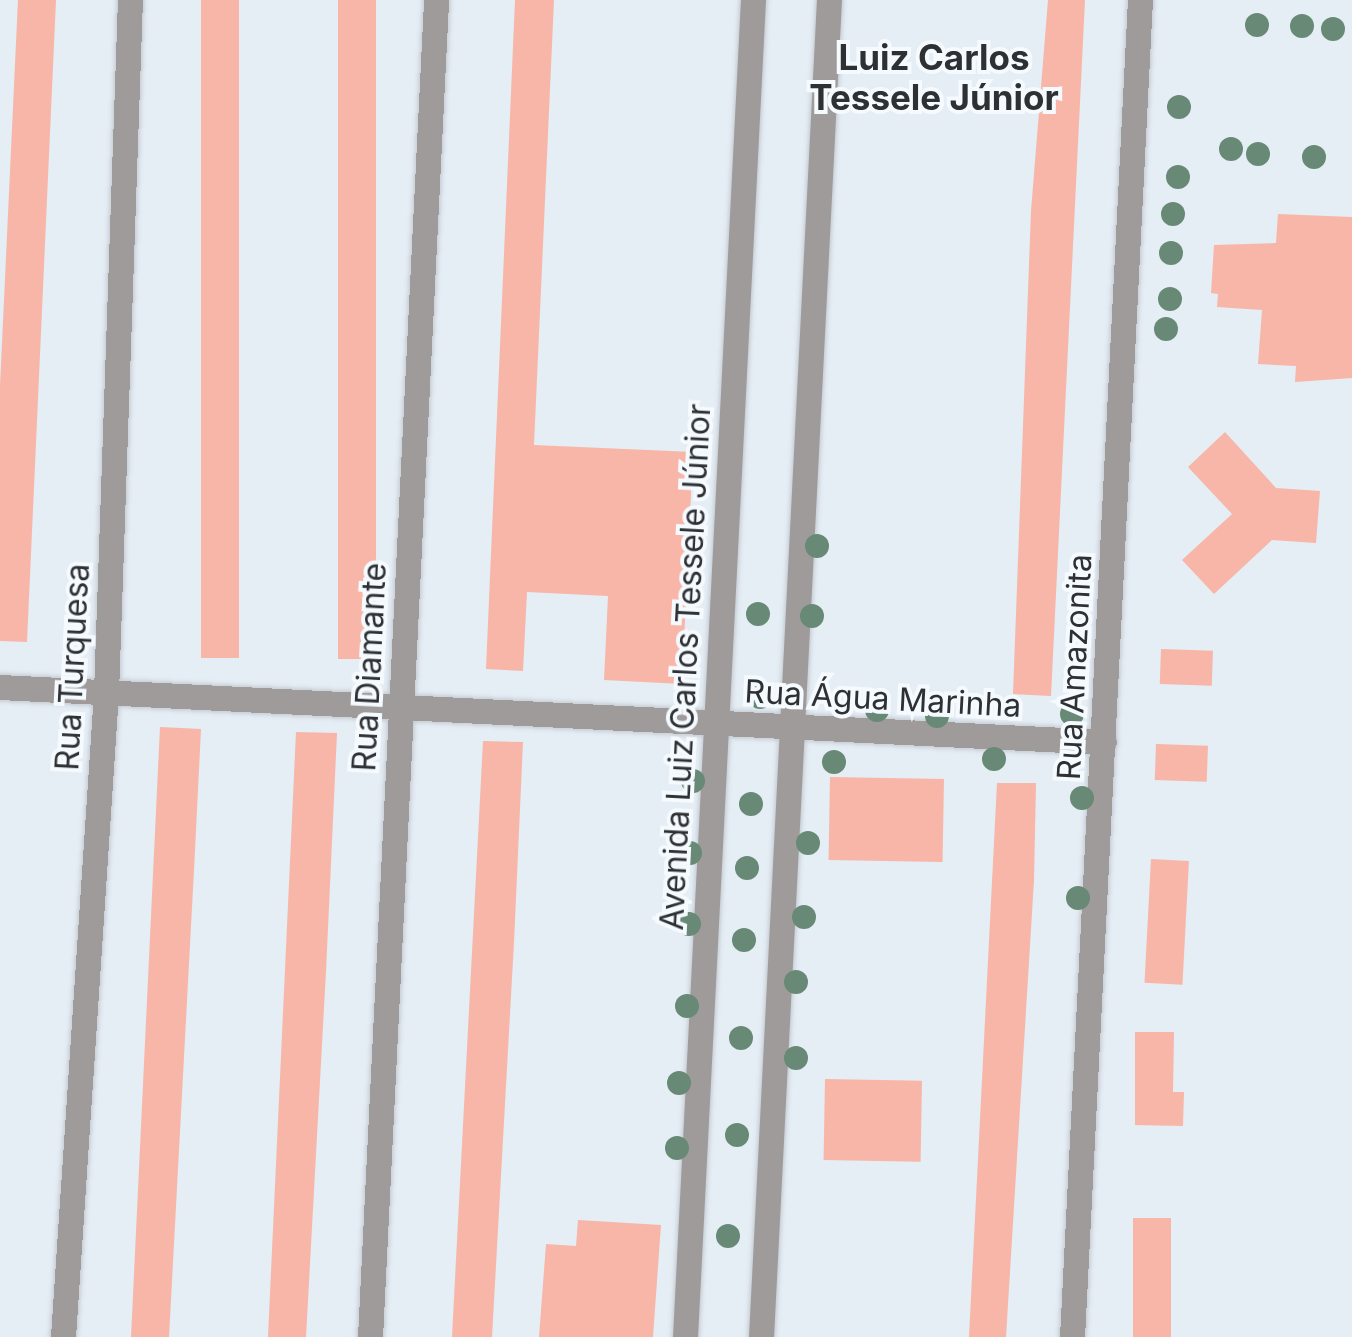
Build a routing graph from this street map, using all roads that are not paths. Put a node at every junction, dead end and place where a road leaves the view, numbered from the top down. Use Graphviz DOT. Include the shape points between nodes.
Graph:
graph roads {
  1 [pos="130,0"];
  2 [pos="436,0"];
  3 [pos="753,0"];
  4 [pos="829,0"];
  5 [pos="1140,0"];
  6 [pos="0,688"];
  7 [pos="106,693"];
  8 [pos="400,707"];
  9 [pos="716,723"];
  10 [pos="789,727"];
  11 [pos="1104,742"];
  12 [pos="63,1337"];
  13 [pos="370,1337"];
  14 [pos="684,1337"];
  15 [pos="761,1337"];
  16 [pos="1072,1337"];
  1 -- 7 [label="street, Rua Turquesa"];
  2 -- 8 [label="street, Rua Diamante"];
  3 -- 9 [label="street, Avenida Luiz Carlos Tessele Júnior"];
  4 -- 10 [label="street"];
  5 -- 11 [label="street, Rua Amazonita"];
  6 -- 7 [label="street, Rua Água Marinha"];
  7 -- 8 [label="street, Rua Água Marinha"];
  7 -- 12 [label="street, Rua Turquesa"];
  8 -- 9 [label="street, Rua Água Marinha"];
  8 -- 13 [label="street, Rua Diamante"];
  9 -- 10 [label="street, Rua Água Marinha"];
  9 -- 14 [label="street, Avenida Luiz Carlos Tessele Júnior"];
  10 -- 11 [label="street, Rua Água Marinha"];
  10 -- 15 [label="street"];
  11 -- 16 [label="street, Rua Amazonita"];
}
